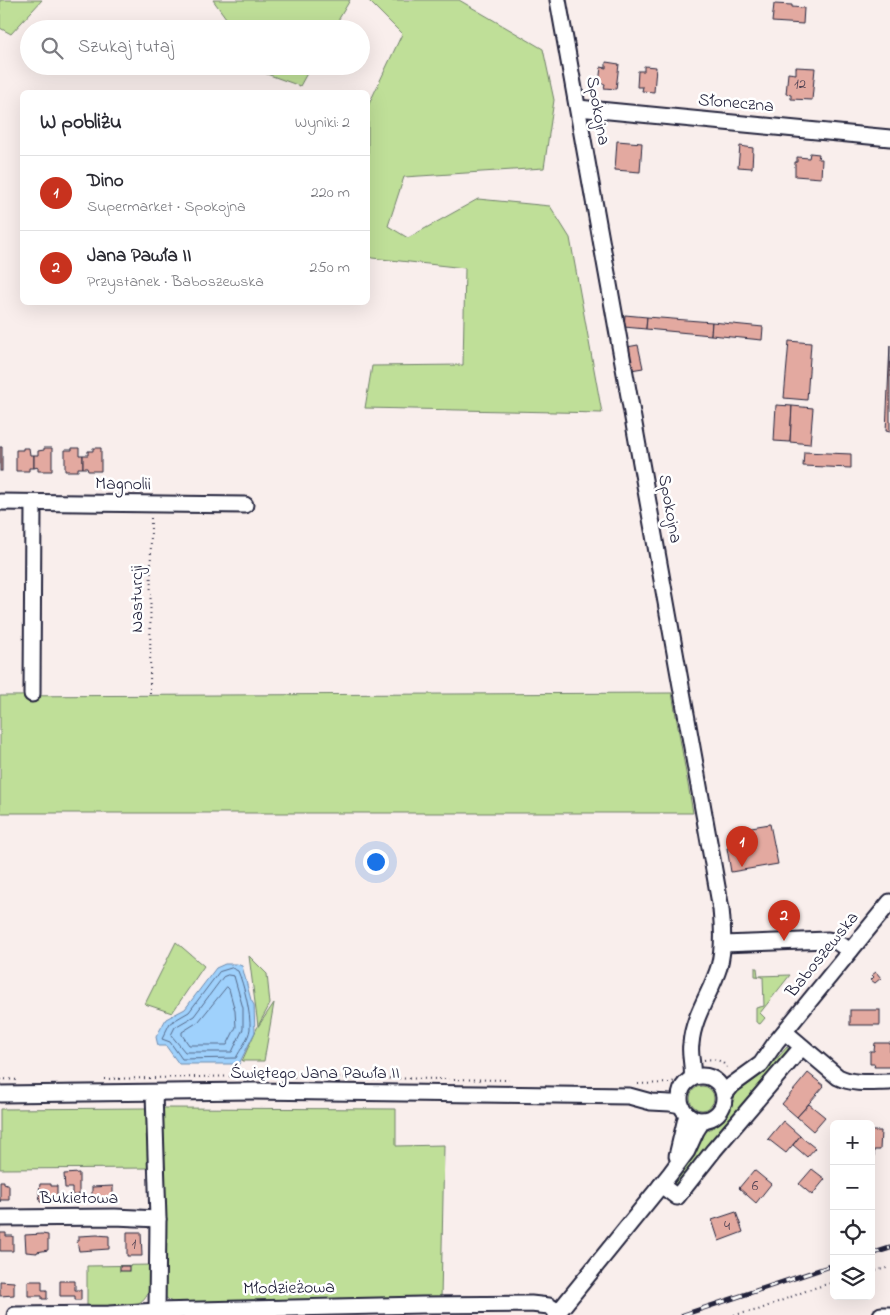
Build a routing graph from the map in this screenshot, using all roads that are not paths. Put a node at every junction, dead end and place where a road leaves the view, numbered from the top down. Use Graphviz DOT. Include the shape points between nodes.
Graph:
graph roads {
  1 [pos="558,0"];
  2 [pos="578,108"];
  3 [pos="890,138"];
  4 [pos="0,502"];
  5 [pos="32,503"];
  6 [pos="245,505"];
  7 [pos="32,694"];
  8 [pos="890,902"];
  9 [pos="723,944"];
  10 [pos="850,951"];
  11 [pos="785,1032"];
  12 [pos="802,1047"];
  13 [pos="770,1050"];
  14 [pos="699,1081"];
  15 [pos="890,1082"];
  16 [pos="632,1091"];
  17 [pos="154,1093"];
  18 [pos="0,1094"];
  19 [pos="724,1095"];
  20 [pos="684,1110"];
  21 [pos="703,1120"];
  22 [pos="676,1165"];
  23 [pos="661,1185"];
  24 [pos="0,1218"];
  25 [pos="158,1219"];
  26 [pos="157,1311"];
  27 [pos="557,1313"];
  28 [pos="890,1314"];
  29 [pos="15,1315"];
  30 [pos="109,1315"];
  31 [pos="881,1315"];
  1 -- 2 [label="street, Spokojna"];
  2 -- 3 [label="street, Słoneczna"];
  2 -- 9 [label="street, Spokojna" via="721,909"];
  4 -- 5 [label="street, Magnolii"];
  5 -- 6 [label="street, Magnolii"];
  5 -- 7 [label="street"];
  8 -- 10 [label="street, Baboszewska"];
  9 -- 10 [label="street" via="828,940"];
  9 -- 14 [label="street, Spokojna" via="718,968 690,1043 697,1061"];
  10 -- 11 [label="street, Baboszewska"];
  11 -- 12 [label="street"];
  11 -- 13 [label="street, Baboszewska"];
  12 -- 15 [label="street" via="846,1081"];
  12 -- 23 [label="street" via="677,1197"];
  13 -- 14 [label="street, Baboszewska" via="731,1073"];
  13 -- 19 [label="street, Baboszewska" via="761,1064 732,1085"];
  14 -- 16 [label="street, Świętego Jana Pawła II" via="667,1092"];
  14 -- 19 [label="street" via="718,1084"];
  14 -- 20 [label="street" via="680,1094"];
  16 -- 17 [label="street, Świętego Jana Pawła II"];
  16 -- 20 [label="street, Świętego Jana Pawła II" via="651,1102 670,1103"];
  17 -- 18 [label="street, Świętego Jana Pawła II"];
  17 -- 25 [label="street"];
  19 -- 21 [label="street" via="719,1112"];
  20 -- 21 [label="street"];
  20 -- 22 [label="street" via="685,1127"];
  21 -- 22 [label="street"];
  22 -- 23 [label="street"];
  23 -- 27 [label="street"];
  24 -- 25 [label="street, Bukietowa"];
  25 -- 26 [label="street"];
  26 -- 27 [label="street, Młodzieżowa" via="530,1304 550,1306"];
  26 -- 30 [label="street, Młodzieżowa"];
  28 -- 31 [label="street"];
  29 -- 30 [label="street, Młodzieżowa"];
}
